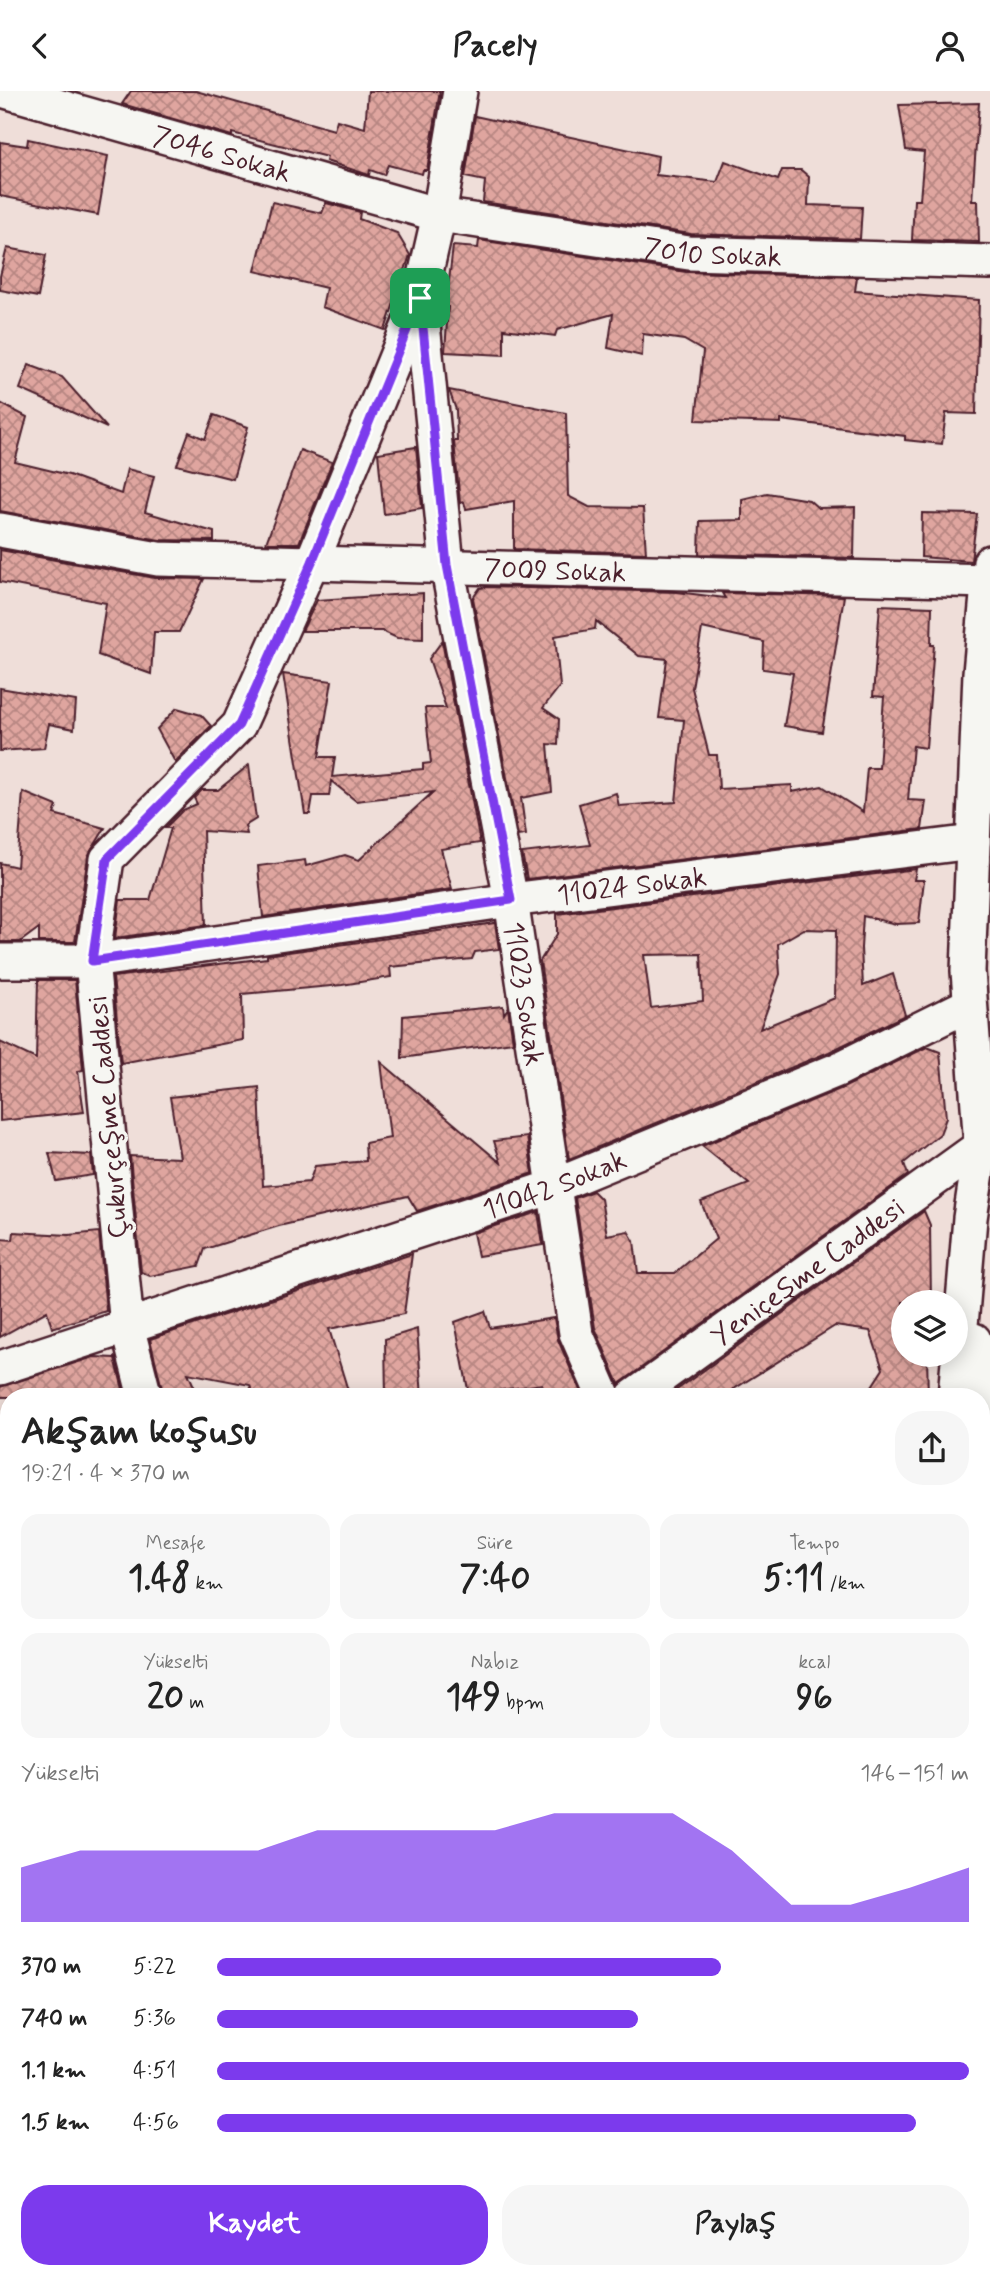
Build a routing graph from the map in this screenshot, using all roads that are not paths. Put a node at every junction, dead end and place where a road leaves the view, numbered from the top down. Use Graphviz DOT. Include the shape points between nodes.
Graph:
graph roads {
  1 [pos="5,91"];
  2 [pos="460,91"];
  3 [pos="439,215"];
  4 [pos="990,262"];
  5 [pos="420,298"];
  6 [pos="0,530"];
  7 [pos="312,562"];
  8 [pos="447,565"];
  9 [pos="989,571"];
  10 [pos="973,842"];
  11 [pos="511,900"];
  12 [pos="0,961"];
  13 [pos="92,961"];
  14 [pos="968,1005"];
  15 [pos="981,1146"];
  16 [pos="552,1187"];
  17 [pos="127,1326"];
  18 [pos="0,1368"];
  19 [pos="143,1388"];
  20 [pos="600,1388"];
  21 [pos="645,1388"];
  22 [pos="977,1388"];
  1 -- 3 [label="street, 7046 Sokak"];
  2 -- 3 [label="street, Çukurçeşme Caddesi"];
  3 -- 4 [label="street, 7010 Sokak" via="689,253"];
  3 -- 5 [label="street, Çukurçeşme Caddesi"];
  5 -- 7 [label="street, Çukurçeşme Caddesi"];
  5 -- 8 [label="street, 11023 Sokak"];
  6 -- 7 [label="street, 7009 Sokak" via="158,559"];
  7 -- 8 [label="street, 7009 Sokak"];
  7 -- 13 [label="street, Çukurçeşme Caddesi" via="239,725 107,859"];
  8 -- 9 [label="street, 7009 Sokak"];
  8 -- 11 [label="street, 11023 Sokak"];
  9 -- 10 [label="street"];
  10 -- 11 [label="street, 11024 Sokak"];
  10 -- 14 [label="street"];
  11 -- 13 [label="street, 11024 Sokak"];
  11 -- 16 [label="street, 11023 Sokak"];
  12 -- 13 [label="street, 11024 Sokak"];
  13 -- 17 [label="street, Çukurçeşme Caddesi"];
  14 -- 15 [label="street"];
  14 -- 16 [label="street, 11042 Sokak" via="836,1070"];
  15 -- 21 [label="street, Yeniçeşme Caddesi"];
  15 -- 22 [label="street" via="970,1218"];
  16 -- 17 [label="street, 11042 Sokak"];
  16 -- 20 [label="street, 11023 Sokak" via="576,1333"];
  17 -- 18 [label="street, 11042 Sokak"];
  17 -- 19 [label="street, Çukurçeşme Caddesi"];
}
